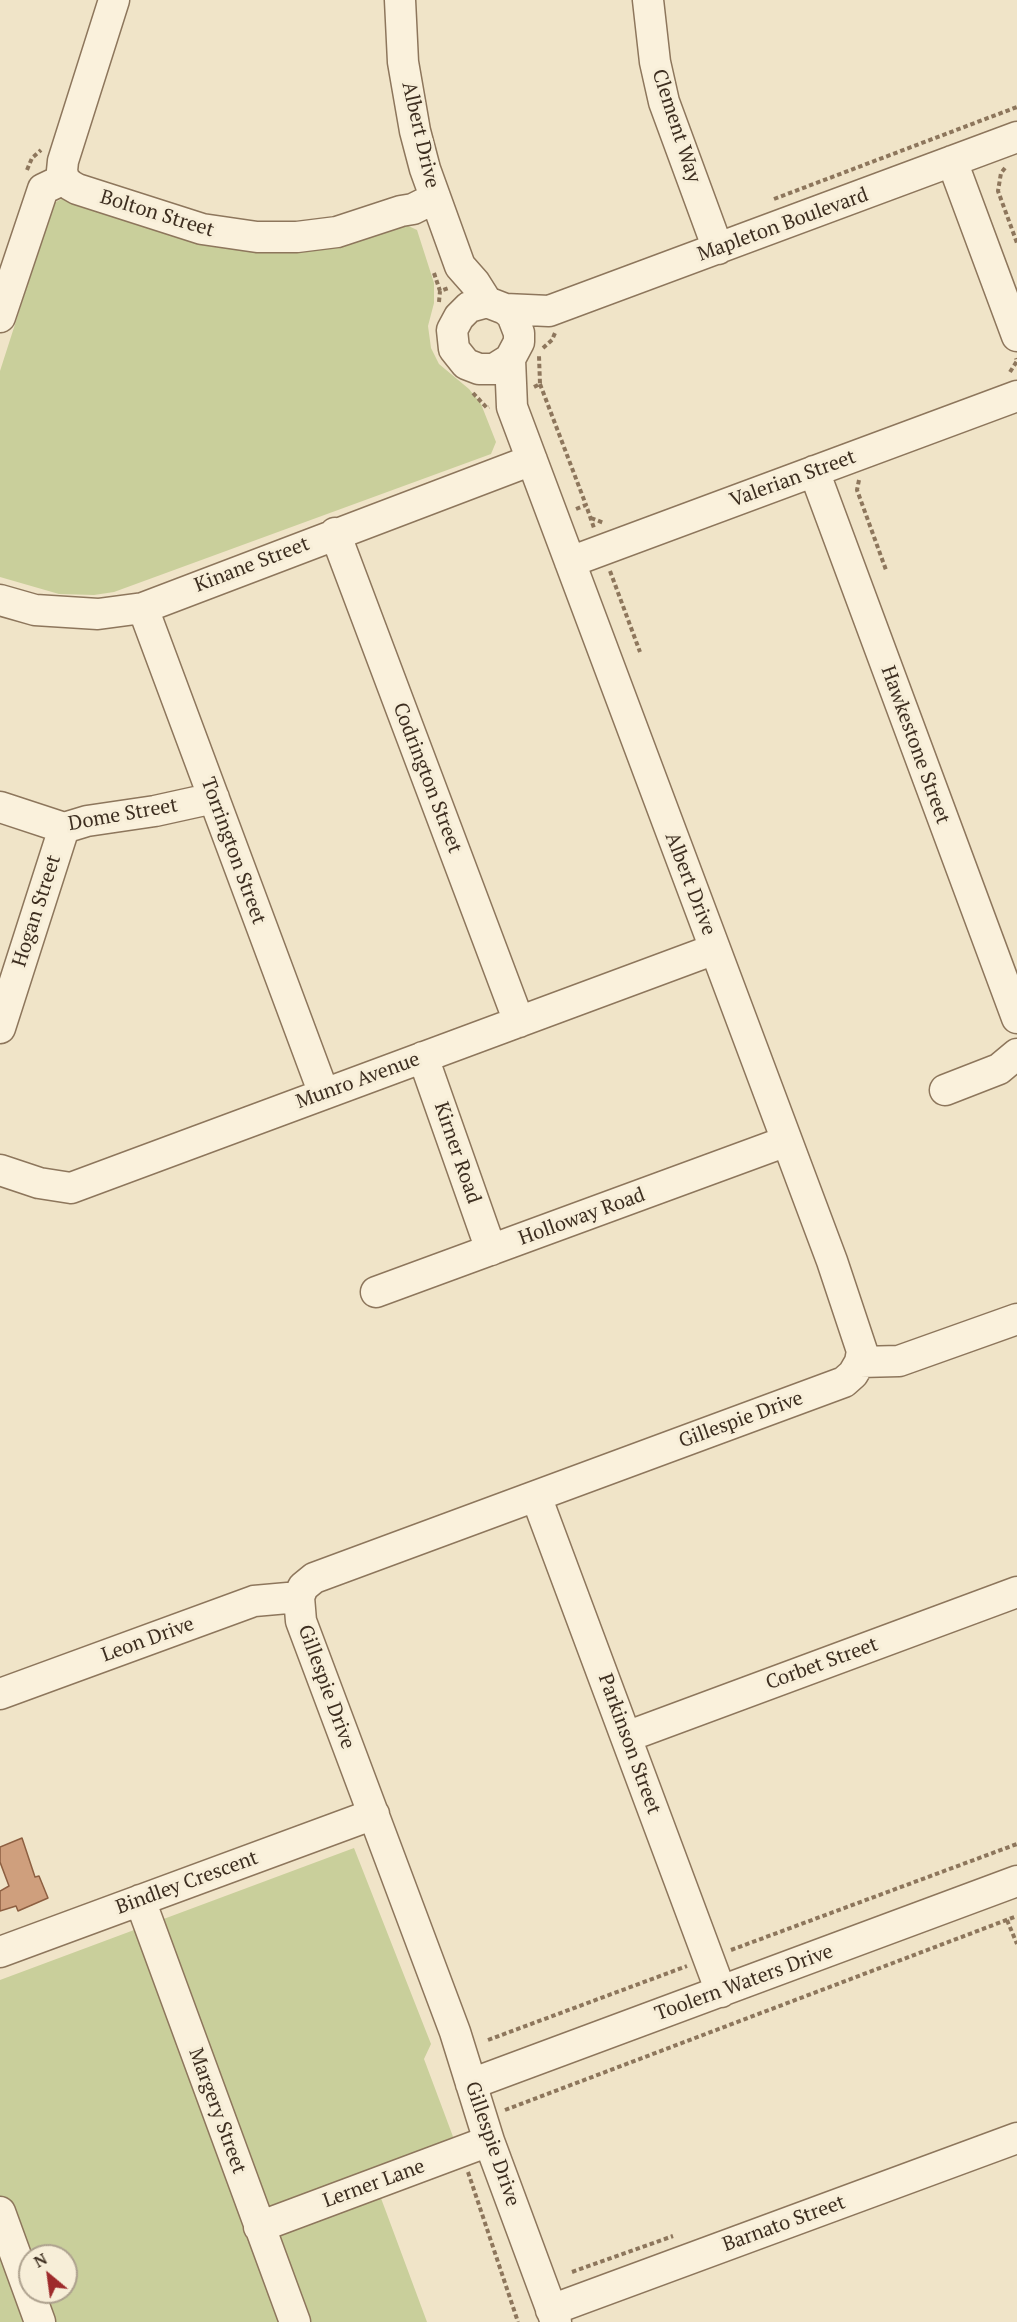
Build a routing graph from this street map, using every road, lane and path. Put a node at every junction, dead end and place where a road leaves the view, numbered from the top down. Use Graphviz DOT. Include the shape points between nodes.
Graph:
graph roads {
  1 [pos="114,0"];
  2 [pos="400,0"];
  3 [pos="648,0"];
  4 [pos="1017,107"];
  5 [pos="1017,137"];
  6 [pos="952,161"];
  7 [pos="1001,173"];
  8 [pos="64,179"];
  9 [pos="435,198"];
  10 [pos="773,199"];
  11 [pos="1017,243"];
  12 [pos="718,249"];
  13 [pos="460,266"];
  14 [pos="496,305"];
  15 [pos="0,317"];
  16 [pos="459,317"];
  17 [pos="551,322"];
  18 [pos="1015,343"];
  19 [pos="515,351"];
  20 [pos="479,369"];
  21 [pos="1017,371"];
  22 [pos="1013,379"];
  23 [pos="540,384"];
  24 [pos="512,407"];
  25 [pos="532,460"];
  26 [pos="814,471"];
  27 [pos="861,476"];
  28 [pos="586,505"];
  29 [pos="591,518"];
  30 [pos="605,524"];
  31 [pos="335,533"];
  32 [pos="570,562"];
  33 [pos="619,569"];
  34 [pos="886,570"];
  35 [pos="612,576"];
  36 [pos="0,600"];
  37 [pos="143,608"];
  38 [pos="213,798"];
  39 [pos="0,807"];
  40 [pos="64,828"];
  41 [pos="715,949"];
  42 [pos="1017,1018"];
  43 [pos="519,1022"];
  44 [pos="0,1028"];
  45 [pos="1017,1054"];
  46 [pos="423,1057"];
  47 [pos="945,1090"];
  48 [pos="324,1094"];
  49 [pos="787,1141"];
  50 [pos="0,1170"];
  51 [pos="492,1250"];
  52 [pos="376,1292"];
  53 [pos="1017,1319"];
  54 [pos="860,1362"];
  55 [pos="536,1496"];
  56 [pos="1017,1592"];
  57 [pos="299,1597"];
  58 [pos="0,1695"];
  59 [pos="626,1737"];
  60 [pos="374,1814"];
  61 [pos="1017,1844"];
  62 [pos="1017,1881"];
  63 [pos="140,1900"];
  64 [pos="1017,1916"];
  65 [pos="1007,1920"];
  66 [pos="1017,1944"];
  67 [pos="0,1952"];
  68 [pos="709,1958"];
  69 [pos="722,1992"];
  70 [pos="488,2040"];
  71 [pos="471,2084"];
  72 [pos="485,2130"];
  73 [pos="1017,2138"];
  74 [pos="461,2152"];
  75 [pos="0,2212"];
  76 [pos="259,2227"];
  77 [pos="553,2316"];
  78 [pos="40,2322"];
  79 [pos="295,2322"];
  80 [pos="518,2322"];
  1 -- 8 [label="street" via="63,161"];
  2 -- 9 [label="street, Albert Drive" via="403,62 415,131"];
  3 -- 12 [label="street, Clement Way" via="664,102"];
  4 -- 10 [label="path"];
  5 -- 6 [label="street, Mapleton Boulevard"];
  6 -- 12 [label="street, Mapleton Boulevard"];
  6 -- 18 [label="street"];
  7 -- 11 [label="path" via="998,190"];
  8 -- 9 [label="street, Bolton Street" via="77,189 193,226 257,237 337,231 413,209"];
  8 -- 15 [label="street" via="43,189"];
  9 -- 13 [label="street, Albert Drive"];
  12 -- 17 [label="street, Mapleton Boulevard"];
  13 -- 14 [label="street, Albert Drive"];
  13 -- 16 [label="street, Albert Drive"];
  14 -- 16 [label="street" via="469,307"];
  14 -- 17 [label="street, Mapleton Boulevard"];
  14 -- 19 [label="street" via="517,324"];
  16 -- 20 [label="street" via="452,330 454,349 466,364"];
  17 -- 19 [label="street, Mapleton Boulevard" via="541,322"];
  18 -- 22 [label="path"];
  19 -- 20 [label="street" via="494,369"];
  19 -- 24 [label="street, Albert Drive"];
  20 -- 24 [label="street, Albert Drive"];
  21 -- 22 [label="path"];
  22 -- 26 [label="street, Valerian Street"];
  23 -- 28 [label="path"];
  24 -- 25 [label="street, Albert Drive"];
  25 -- 31 [label="street, Kinane Street"];
  25 -- 32 [label="street, Albert Drive"];
  26 -- 32 [label="street, Valerian Street"];
  26 -- 42 [label="street, Hawkestone Street"];
  27 -- 34 [label="path" via="857,490"];
  29 -- 30 [label="path"];
  31 -- 37 [label="street, Kinane Street"];
  31 -- 43 [label="street, Codrington Street"];
  32 -- 41 [label="street, Albert Drive"];
  33 -- 35 [label="path"];
  36 -- 37 [label="street, Kinane Street" via="35,610 98,614"];
  37 -- 38 [label="street, Torrington Street"];
  38 -- 40 [label="street, Dome Street"];
  38 -- 48 [label="street, Torrington Street"];
  39 -- 40 [label="street, Dome Street"];
  40 -- 44 [label="street, Hogan Street"];
  41 -- 43 [label="street, Munro Avenue"];
  41 -- 49 [label="street, Albert Drive"];
  43 -- 46 [label="street, Munro Avenue"];
  45 -- 47 [label="street" via="999,1069"];
  46 -- 48 [label="street, Munro Avenue"];
  46 -- 51 [label="street, Kirner Road"];
  48 -- 50 [label="street, Munro Avenue" via="71,1188 39,1184"];
  49 -- 51 [label="street, Holloway Road"];
  49 -- 54 [label="street, Albert Drive" via="859,1339"];
  51 -- 52 [label="street, Holloway Road"];
  53 -- 54 [label="street" via="899,1361"];
  54 -- 55 [label="street, Gillespie Drive" via="844,1382"];
  55 -- 57 [label="street, Gillespie Drive" via="314,1578 303,1587"];
  55 -- 59 [label="street, Parkinson Street"];
  56 -- 59 [label="street, Corbet Street"];
  57 -- 58 [label="street, Leon Drive" via="254,1601"];
  57 -- 60 [label="street, Gillespie Drive" via="301,1621"];
  59 -- 68 [label="street, Parkinson Street"];
  60 -- 63 [label="street, Bindley Crescent"];
  60 -- 71 [label="street, Gillespie Drive"];
  61 -- 68 [label="path"];
  62 -- 69 [label="street, Toolern Waters Drive"];
  63 -- 67 [label="street, Bindley Crescent"];
  63 -- 76 [label="street, Margery Street"];
  64 -- 65 [label="path"];
  65 -- 66 [label="path"];
  65 -- 72 [label="path"];
  68 -- 69 [label="street, Parkinson Street"];
  68 -- 70 [label="path"];
  69 -- 71 [label="street, Toolern Waters Drive"];
  71 -- 72 [label="street, Gillespie Drive"];
  72 -- 74 [label="street, Lerner Lane"];
  72 -- 77 [label="street, Gillespie Drive"];
  73 -- 77 [label="street, Barnato Street"];
  74 -- 76 [label="street, Lerner Lane"];
  74 -- 80 [label="path"];
  75 -- 78 [label="street"];
  76 -- 79 [label="street, Margery Street"];
}
